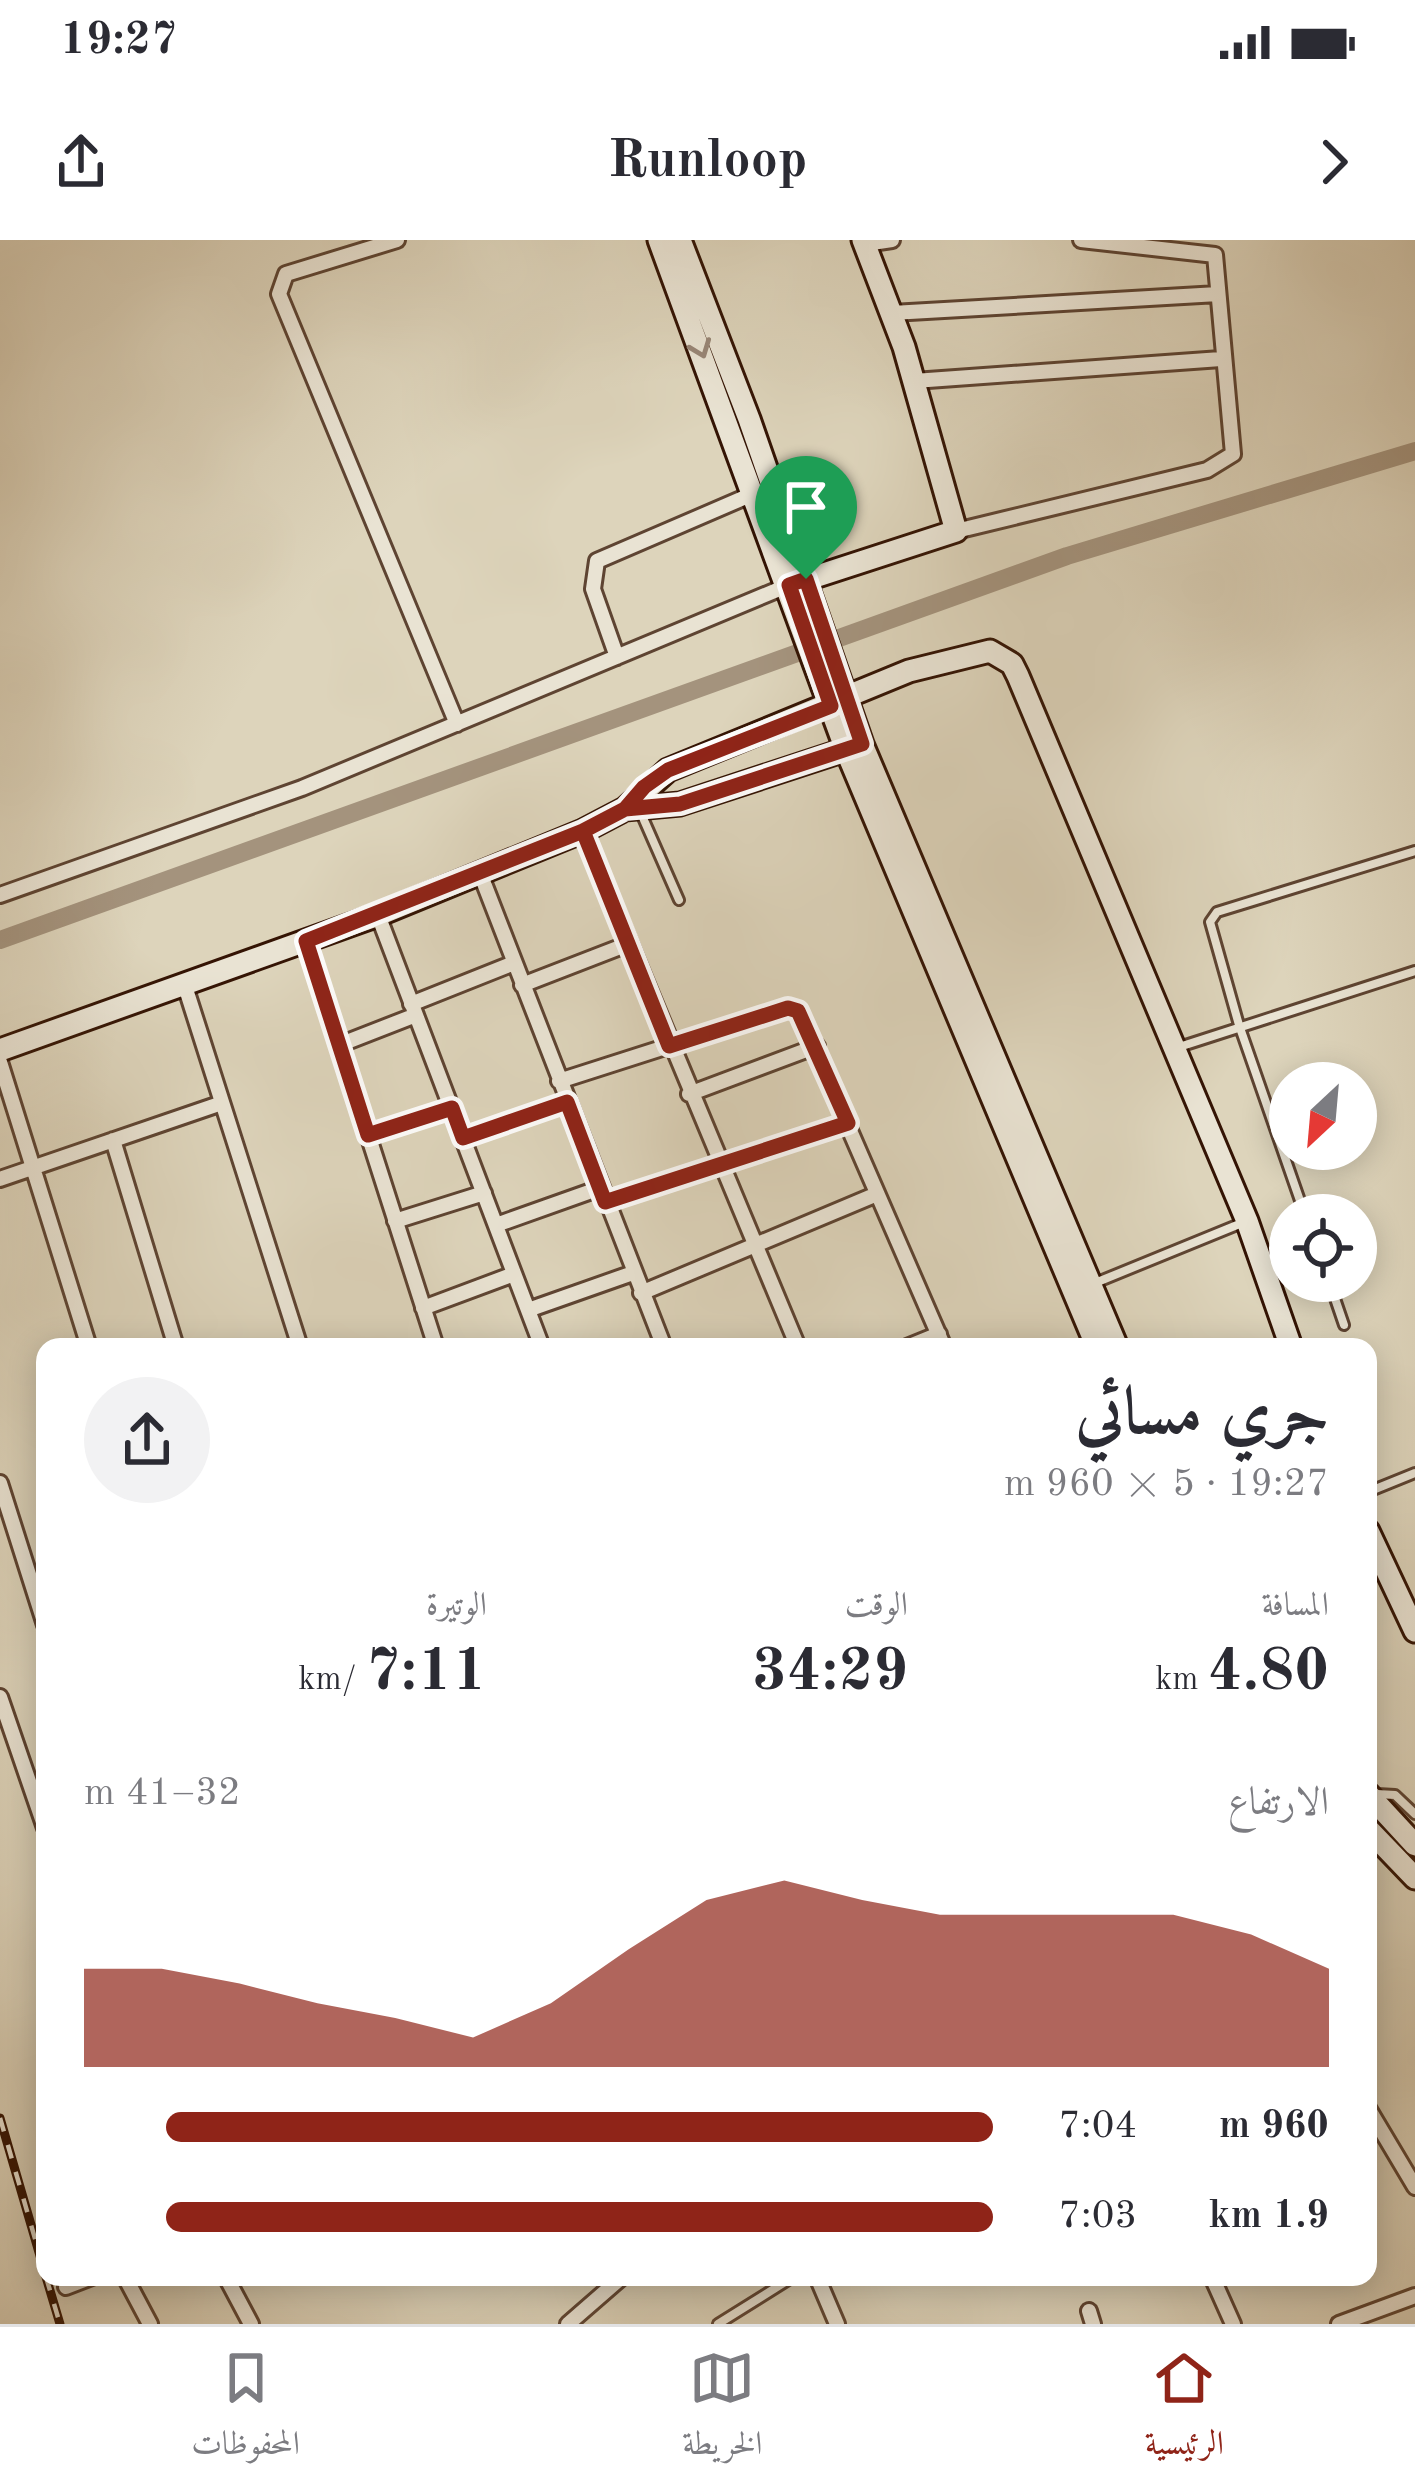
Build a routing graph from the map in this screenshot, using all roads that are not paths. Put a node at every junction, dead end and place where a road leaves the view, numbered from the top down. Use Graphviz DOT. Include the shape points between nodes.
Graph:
graph roads {
  1 [pos="398,240"];
  2 [pos="659,240"];
  3 [pos="680,240"];
  4 [pos="892,240"];
  5 [pos="1081,240"];
  6 [pos="864,242"];
  7 [pos="1218,294"];
  8 [pos="892,314"];
  9 [pos="1221,359"];
  10 [pos="914,381"];
  11 [pos="755,494"];
  12 [pos="956,531"];
  13 [pos="797,582"];
  14 [pos="617,657"];
  15 [pos="835,693"];
  16 [pos="457,724"];
  17 [pos="854,747"];
  18 [pos="632,810"];
  19 [pos="583,831"];
  20 [pos="1415,851"];
  21 [pos="480,873"];
  22 [pos="0,895"];
  23 [pos="679,900"];
  24 [pos="377,915"];
  25 [pos="306,941"];
  26 [pos="628,944"];
  27 [pos="514,963"];
  28 [pos="1415,971"];
  29 [pos="522,985"];
  30 [pos="185,986"];
  31 [pos="414,1009"];
  32 [pos="1239,1025"];
  33 [pos="339,1045"];
  34 [pos="669,1046"];
  35 [pos="817,1046"];
  36 [pos="1175,1049"];
  37 [pos="0,1050"];
  38 [pos="0,1062"];
  39 [pos="559,1082"];
  40 [pos="689,1094"];
  41 [pos="567,1102"];
  42 [pos="222,1103"];
  43 [pos="452,1108"];
  44 [pos="848,1123"];
  45 [pos="368,1135"];
  46 [pos="463,1138"];
  47 [pos="112,1141"];
  48 [pos="718,1165"];
  49 [pos="33,1168"];
  50 [pos="0,1179"];
  51 [pos="484,1193"];
  52 [pos="877,1194"];
  53 [pos="1298,1194"];
  54 [pos="603,1195"];
  55 [pos="395,1221"];
  56 [pos="1247,1221"];
  57 [pos="496,1225"];
  58 [pos="753,1246"];
  59 [pos="633,1273"];
  60 [pos="514,1274"];
  61 [pos="1088,1286"];
  62 [pos="641,1292"];
  63 [pos="1336,1302"];
  64 [pos="423,1308"];
  65 [pos="528,1310"];
  66 [pos="1344,1324"];
  67 [pos="86,1338"];
  68 [pos="173,1338"];
  69 [pos="297,1338"];
  70 [pos="433,1338"];
  71 [pos="539,1338"];
  72 [pos="660,1338"];
  73 [pos="794,1338"];
  74 [pos="941,1338"];
  75 [pos="1093,1338"];
  76 [pos="1113,1338"];
  77 [pos="1288,1338"];
  78 [pos="1415,1473"];
  79 [pos="0,1483"];
  80 [pos="1377,1488"];
  81 [pos="1377,1551"];
  82 [pos="36,1596"];
  83 [pos="1415,1631"];
  84 [pos="0,1696"];
  85 [pos="1377,1796"];
  86 [pos="36,1802"];
  87 [pos="1377,1805"];
  88 [pos="1415,1814"];
  89 [pos="1377,1838"];
  90 [pos="1415,1845"];
  91 [pos="1415,1878"];
  92 [pos="1377,2123"];
  93 [pos="1415,2187"];
  94 [pos="130,2286"];
  95 [pos="231,2286"];
  96 [pos="612,2286"];
  97 [pos="779,2286"];
  98 [pos="822,2286"];
  99 [pos="1216,2286"];
  100 [pos="1415,2296"];
  101 [pos="150,2324"];
  102 [pos="251,2324"];
  103 [pos="568,2324"];
  104 [pos="718,2324"];
  105 [pos="837,2324"];
  106 [pos="1233,2324"];
  107 [pos="1339,2324"];
  1 -- 16 [label="street" via="286,274 279,294"];
  2 -- 11 [label="street, one-way"];
  3 -- 13 [label="street"];
  4 -- 6 [label="street"];
  5 -- 7 [label="street" via="1215,255"];
  6 -- 8 [label="street"];
  7 -- 8 [label="street"];
  7 -- 9 [label="street"];
  8 -- 10 [label="street"];
  9 -- 10 [label="street"];
  9 -- 12 [label="street" via="1234,446 1228,461"];
  10 -- 12 [label="street"];
  11 -- 13 [label="street"];
  11 -- 14 [label="street" via="597,561 593,590"];
  12 -- 13 [label="street"];
  13 -- 14 [label="street"];
  13 -- 15 [label="street"];
  14 -- 16 [label="street"];
  15 -- 17 [label="street"];
  15 -- 18 [label="street" via="668,770 644,787"];
  15 -- 36 [label="street" via="977,651 1012,664"];
  16 -- 22 [label="street"];
  17 -- 18 [label="street" via="680,804"];
  17 -- 61 [label="street"];
  17 -- 75 [label="street"];
  18 -- 19 [label="street"];
  18 -- 23 [label="lane"];
  19 -- 21 [label="street"];
  19 -- 26 [label="street"];
  20 -- 32 [label="lane" via="1214,915 1210,931"];
  21 -- 24 [label="street"];
  21 -- 27 [label="street"];
  24 -- 25 [label="street"];
  24 -- 31 [label="street"];
  25 -- 30 [label="street"];
  25 -- 33 [label="street"];
  26 -- 29 [label="street"];
  26 -- 34 [label="street"];
  27 -- 29 [label="street"];
  27 -- 31 [label="street"];
  28 -- 32 [label="lane"];
  29 -- 39 [label="street"];
  30 -- 37 [label="street"];
  30 -- 42 [label="street"];
  31 -- 33 [label="street"];
  31 -- 43 [label="street"];
  32 -- 36 [label="lane"];
  32 -- 53 [label="lane"];
  33 -- 45 [label="street"];
  34 -- 35 [label="street" via="788,1008 802,1014"];
  34 -- 39 [label="street"];
  34 -- 40 [label="street"];
  35 -- 40 [label="street"];
  35 -- 44 [label="street"];
  36 -- 56 [label="street"];
  38 -- 49 [label="street"];
  39 -- 41 [label="street"];
  40 -- 48 [label="street"];
  41 -- 46 [label="street"];
  41 -- 54 [label="street"];
  42 -- 47 [label="street"];
  42 -- 69 [label="street"];
  43 -- 45 [label="street"];
  43 -- 46 [label="street"];
  44 -- 48 [label="street"];
  44 -- 52 [label="street"];
  45 -- 55 [label="street"];
  46 -- 51 [label="street"];
  47 -- 49 [label="street"];
  47 -- 68 [label="street"];
  48 -- 54 [label="street"];
  48 -- 58 [label="street"];
  49 -- 50 [label="street"];
  49 -- 67 [label="street"];
  51 -- 55 [label="street"];
  51 -- 57 [label="street"];
  52 -- 58 [label="street"];
  52 -- 74 [label="street"];
  54 -- 57 [label="street"];
  54 -- 59 [label="street"];
  55 -- 64 [label="street"];
  56 -- 61 [label="lane"];
  56 -- 77 [label="street"];
  57 -- 60 [label="street"];
  58 -- 62 [label="street"];
  58 -- 73 [label="street"];
  59 -- 62 [label="street"];
  59 -- 65 [label="street"];
  60 -- 64 [label="street"];
  60 -- 65 [label="street"];
  61 -- 76 [label="street"];
  62 -- 72 [label="street"];
  63 -- 66 [label="lane"];
  64 -- 70 [label="street"];
  65 -- 71 [label="street"];
  78 -- 80 [label="lane"];
  79 -- 82 [label="street"];
  81 -- 83 [label="street"];
  84 -- 86 [label="street"];
  85 -- 88 [label="lane" via="1395,1796"];
  87 -- 90 [label="street"];
  89 -- 91 [label="street"];
  92 -- 93 [label="street"];
  94 -- 101 [label="street"];
  95 -- 102 [label="street"];
  96 -- 103 [label="street"];
  97 -- 104 [label="lane"];
  98 -- 105 [label="street"];
  99 -- 106 [label="street"];
  100 -- 107 [label="street"];
}
